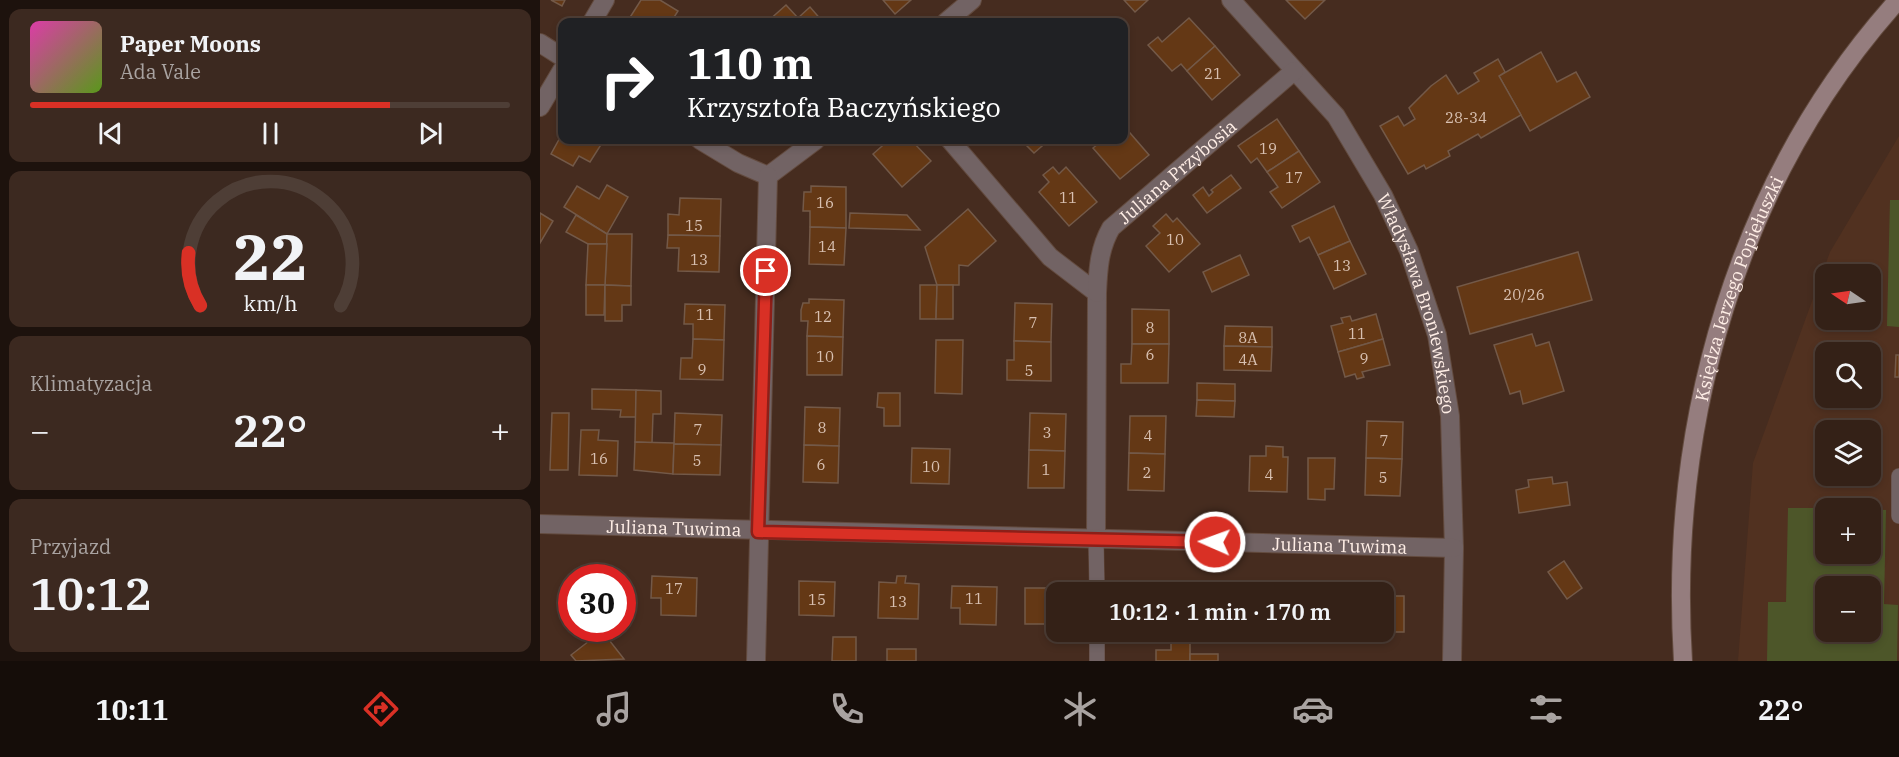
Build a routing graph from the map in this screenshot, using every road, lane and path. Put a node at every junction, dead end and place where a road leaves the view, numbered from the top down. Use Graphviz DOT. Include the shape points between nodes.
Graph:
graph roads {
  1 [pos="605,0"];
  2 [pos="972,0"];
  3 [pos="1231,0"];
  4 [pos="1898,0"];
  5 [pos="594,18"];
  6 [pos="951,18"];
  7 [pos="540,43"];
  8 [pos="558,54"];
  9 [pos="1294,71"];
  10 [pos="558,77"];
  11 [pos="540,107"];
  12 [pos="707,144"];
  13 [pos="811,144"];
  14 [pos="953,144"];
  15 [pos="768,176"];
  16 [pos="1097,293"];
  17 [pos="1899,476"];
  18 [pos="1899,516"];
  19 [pos="540,524"];
  20 [pos="758,532"];
  21 [pos="1096,538"];
  22 [pos="1454,548"];
  23 [pos="1096,582"];
  24 [pos="1680,614"];
  25 [pos="1097,642"];
  26 [pos="756,661"];
  27 [pos="1097,661"];
  28 [pos="1452,661"];
  29 [pos="1670,661"];
  30 [pos="1683,661"];
  1 -- 5 [label="street"];
  2 -- 6 [label="street"];
  3 -- 9 [label="street, Władysława Broniewskiego"];
  4 -- 24 [label="street, Księdza Jerzego Popiełuszki" via="1828,90 1804,130 1759,216 1726,302 1700,393 1691,449"];
  7 -- 8 [label="street"];
  9 -- 16 [label="street, Juliana Przybosia" via="1111,228 1099,260"];
  9 -- 22 [label="street, Władysława Broniewskiego" via="1336,116 1383,195 1409,251 1437,335 1450,416"];
  10 -- 11 [label="street"];
  12 -- 15 [label="street"];
  13 -- 15 [label="street"];
  14 -- 16 [label="street" via="1050,257"];
  15 -- 20 [label="street"];
  16 -- 21 [label="street, Juliana Przybosia"];
  17 -- 18 [label="lane"];
  19 -- 20 [label="street, Juliana Tuwima"];
  20 -- 21 [label="street, Juliana Tuwima"];
  20 -- 26 [label="street"];
  21 -- 22 [label="street, Juliana Tuwima"];
  21 -- 23 [label="lane"];
  22 -- 28 [label="street, Władysława Broniewskiego"];
  24 -- 29 [label="street, Księdza Jerzego Popiełuszki"];
  24 -- 30 [label="street, Księdza Jerzego Popiełuszki"];
  25 -- 27 [label="lane"];
}
